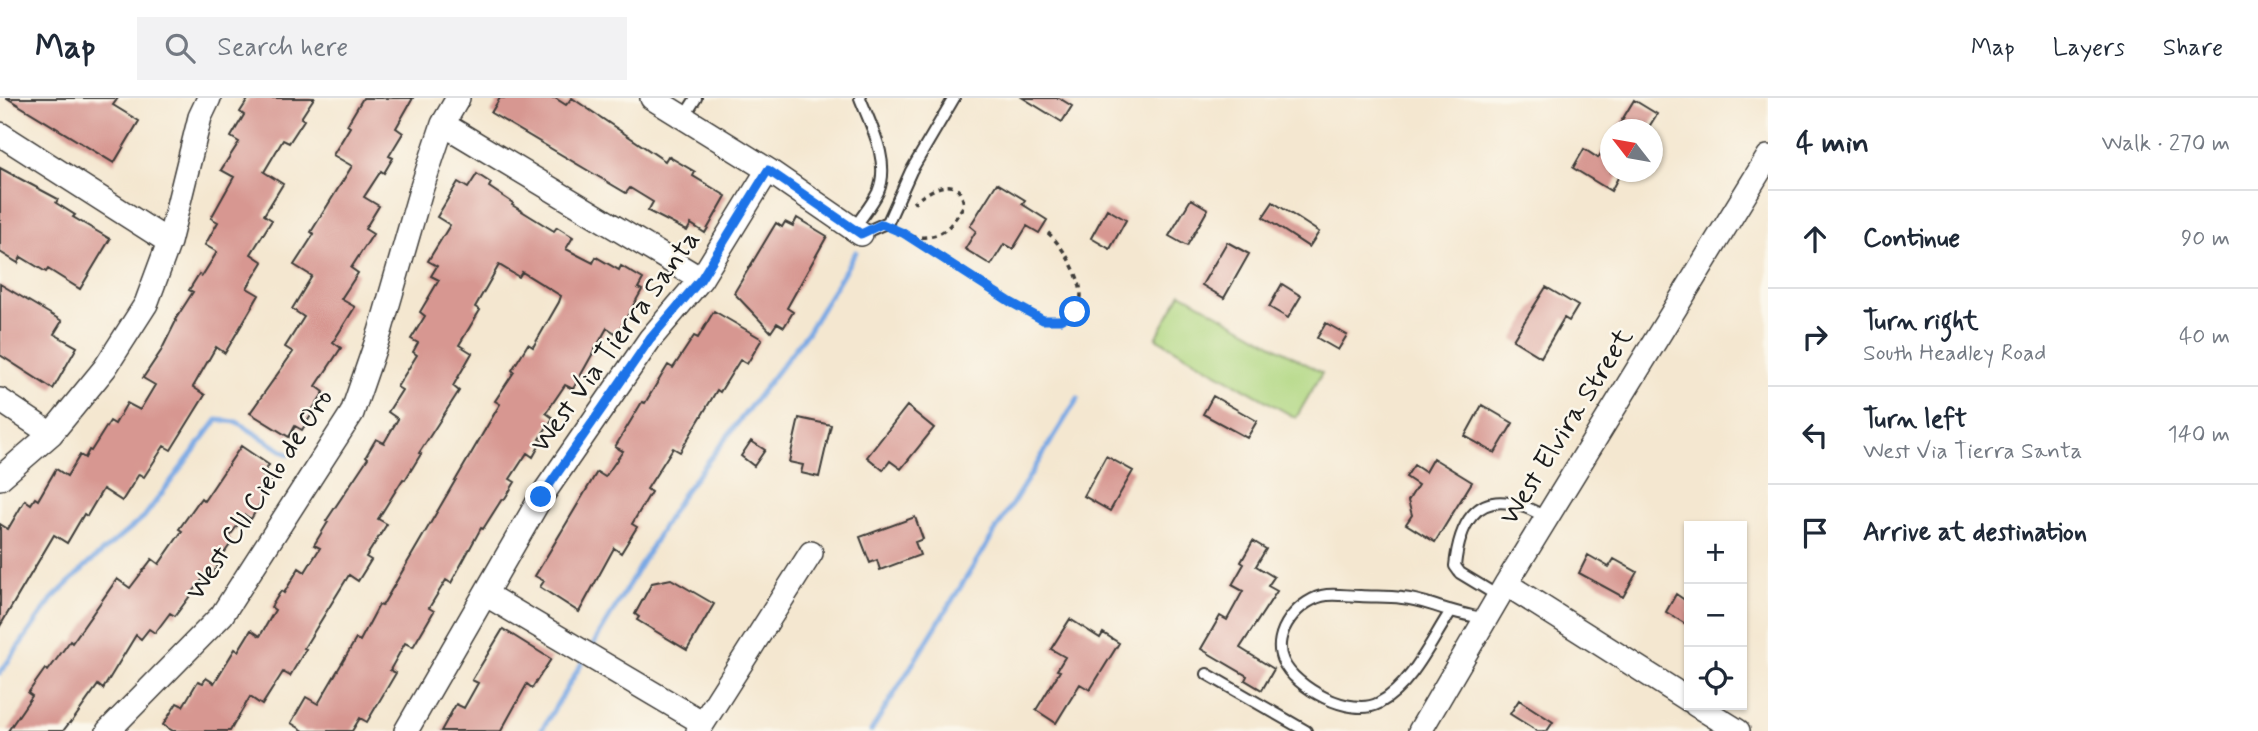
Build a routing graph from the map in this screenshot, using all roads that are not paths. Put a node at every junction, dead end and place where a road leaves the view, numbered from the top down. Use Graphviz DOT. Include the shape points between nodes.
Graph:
graph roads {
  1 [pos="209,98"];
  2 [pos="458,98"];
  3 [pos="652,98"];
  4 [pos="860,98"];
  5 [pos="954,98"];
  6 [pos="690,108"];
  7 [pos="443,124"];
  8 [pos="0,134"];
  9 [pos="1768,156"];
  10 [pos="768,170"];
  11 [pos="857,231"];
  12 [pos="169,242"];
  13 [pos="701,279"];
  14 [pos="0,400"];
  15 [pos="51,433"];
  16 [pos="0,478"];
  17 [pos="1547,517"];
  18 [pos="811,553"];
  19 [pos="1502,590"];
  20 [pos="485,594"];
  21 [pos="1451,611"];
  22 [pos="1485,619"];
  23 [pos="1207,674"];
  24 [pos="1684,697"];
  25 [pos="1704,710"];
  26 [pos="700,727"];
  27 [pos="108,731"];
  28 [pos="406,731"];
  29 [pos="1306,731"];
  30 [pos="1420,731"];
  31 [pos="1738,731"];
  1 -- 12 [label="street" via="200,117"];
  2 -- 7 [label="street, West Cll Cielo de Oro"];
  3 -- 6 [label="street"];
  4 -- 11 [label="lane" via="883,169 878,191"];
  5 -- 11 [label="lane" via="911,171 888,222"];
  6 -- 10 [label="street"];
  7 -- 13 [label="street"];
  7 -- 27 [label="street, West Cll Cielo de Oro" via="352,413 222,615"];
  8 -- 12 [label="street"];
  9 -- 17 [label="street, West Elvira Street"];
  10 -- 11 [label="street"];
  10 -- 13 [label="street, West Via Tierra Santa"];
  12 -- 15 [label="street" via="146,304 105,368"];
  13 -- 20 [label="street, West Via Tierra Santa" via="650,339 541,497"];
  14 -- 15 [label="street"];
  15 -- 16 [label="street"];
  17 -- 19 [label="street, West Elvira Street"];
  17 -- 19 [label="lane" via="1505,503 1476,511 1466,521 1455,566 1460,573"];
  18 -- 26 [label="street"];
  19 -- 22 [label="street, West Elvira Street"];
  19 -- 24 [label="street"];
  20 -- 26 [label="street"];
  20 -- 28 [label="street, West Via Tierra Santa"];
  21 -- 21 [label="lane" via="1404,598 1328,595 1311,599 1291,617 1283,634 1283,662 1293,676 1330,701 1364,708 1394,691 1413,671"];
  21 -- 22 [label="lane"];
  22 -- 30 [label="street, West Elvira Street"];
  23 -- 29 [label="lane"];
  25 -- 31 [label="street"];
}
